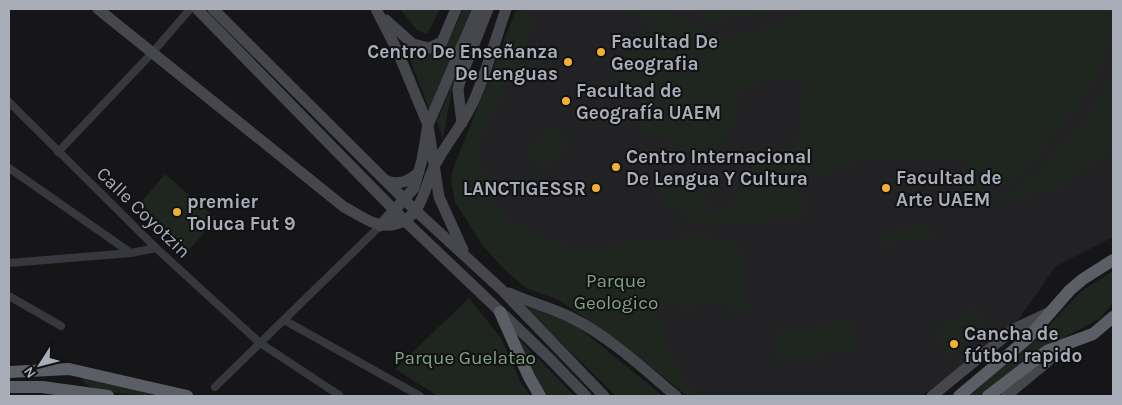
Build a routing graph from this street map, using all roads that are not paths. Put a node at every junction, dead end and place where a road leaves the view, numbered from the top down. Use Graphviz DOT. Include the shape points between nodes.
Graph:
graph roads {
  1 [pos="98,9"];
  2 [pos="190,9"];
  3 [pos="197,9"];
  4 [pos="213,9"];
  5 [pos="456,9"];
  6 [pos="478,9"];
  7 [pos="488,9"];
  8 [pos="506,9"];
  9 [pos="378,11"];
  10 [pos="153,52"];
  11 [pos="9,102"];
  12 [pos="462,123"];
  13 [pos="428,125"];
  14 [pos="58,152"];
  15 [pos="435,164"];
  16 [pos="9,168"];
  17 [pos="419,172"];
  18 [pos="384,179"];
  19 [pos="404,199"];
  20 [pos="394,209"];
  21 [pos="416,211"];
  22 [pos="404,220"];
  23 [pos="380,226"];
  24 [pos="156,248"];
  25 [pos="131,253"];
  26 [pos="467,258"];
  27 [pos="1111,261"];
  28 [pos="9,263"];
  29 [pos="502,290"];
  30 [pos="9,296"];
  31 [pos="500,312"];
  32 [pos="1048,313"];
  33 [pos="284,320"];
  34 [pos="1112,322"];
  35 [pos="61,326"];
  36 [pos="260,343"];
  37 [pos="1065,343"];
  38 [pos="9,372"];
  39 [pos="9,387"];
  40 [pos="215,387"];
  41 [pos="340,395"];
  42 [pos="103,396"];
  43 [pos="187,396"];
  44 [pos="420,396"];
  45 [pos="540,396"];
  46 [pos="586,396"];
  47 [pos="604,396"];
  48 [pos="676,396"];
  49 [pos="932,396"];
  50 [pos="959,396"];
  51 [pos="988,396"];
  52 [pos="1006,396"];
  1 -- 10 [label="main road"];
  2 -- 10 [label="street"];
  3 -- 20 [label="main road"];
  4 -- 18 [label="main road"];
  5 -- 9 [label="main road" via="442,42 429,48 412,44"];
  6 -- 13 [label="main road"];
  7 -- 12 [label="main road" via="458,90"];
  8 -- 12 [label="main road" via="475,98"];
  9 -- 13 [label="main road"];
  10 -- 14 [label="street"];
  10 -- 23 [label="main road" via="344,207"];
  11 -- 14 [label="street, Calle Coyotzin"];
  12 -- 15 [label="main road"];
  13 -- 15 [label="main road"];
  13 -- 17 [label="main road"];
  14 -- 24 [label="street, Calle Coyotzin"];
  15 -- 21 [label="main road"];
  15 -- 26 [label="main road" via="439,197"];
  16 -- 25 [label="street"];
  17 -- 18 [label="main road" via="412,179 400,183"];
  17 -- 19 [label="main road" via="414,188"];
  18 -- 19 [label="main road"];
  19 -- 20 [label="main road"];
  19 -- 21 [label="main road"];
  20 -- 22 [label="main road"];
  20 -- 23 [label="main road"];
  21 -- 22 [label="main road"];
  21 -- 26 [label="main road"];
  22 -- 23 [label="main road"];
  22 -- 31 [label="main road"];
  23 -- 33 [label="street"];
  24 -- 25 [label="street"];
  24 -- 36 [label="street, Calle Coyotzin"];
  25 -- 28 [label="street"];
  26 -- 29 [label="main road"];
  27 -- 32 [label="highway" via="1082,279"];
  29 -- 47 [label="main road"];
  29 -- 48 [label="main road" via="592,328"];
  30 -- 35 [label="street"];
  31 -- 45 [label="highway"];
  31 -- 46 [label="main road"];
  32 -- 49 [label="main road" via="1014,329"];
  32 -- 50 [label="highway" via="1021,345"];
  33 -- 36 [label="street"];
  33 -- 44 [label="street"];
  34 -- 37 [label="highway" via="1093,334"];
  36 -- 40 [label="street"];
  36 -- 41 [label="street, Calle Coyotzin"];
  37 -- 51 [label="highway" via="1038,357"];
  37 -- 52 [label="main road"];
  38 -- 43 [label="highway" via="69,369"];
  39 -- 42 [label="highway" via="42,387"];
}
